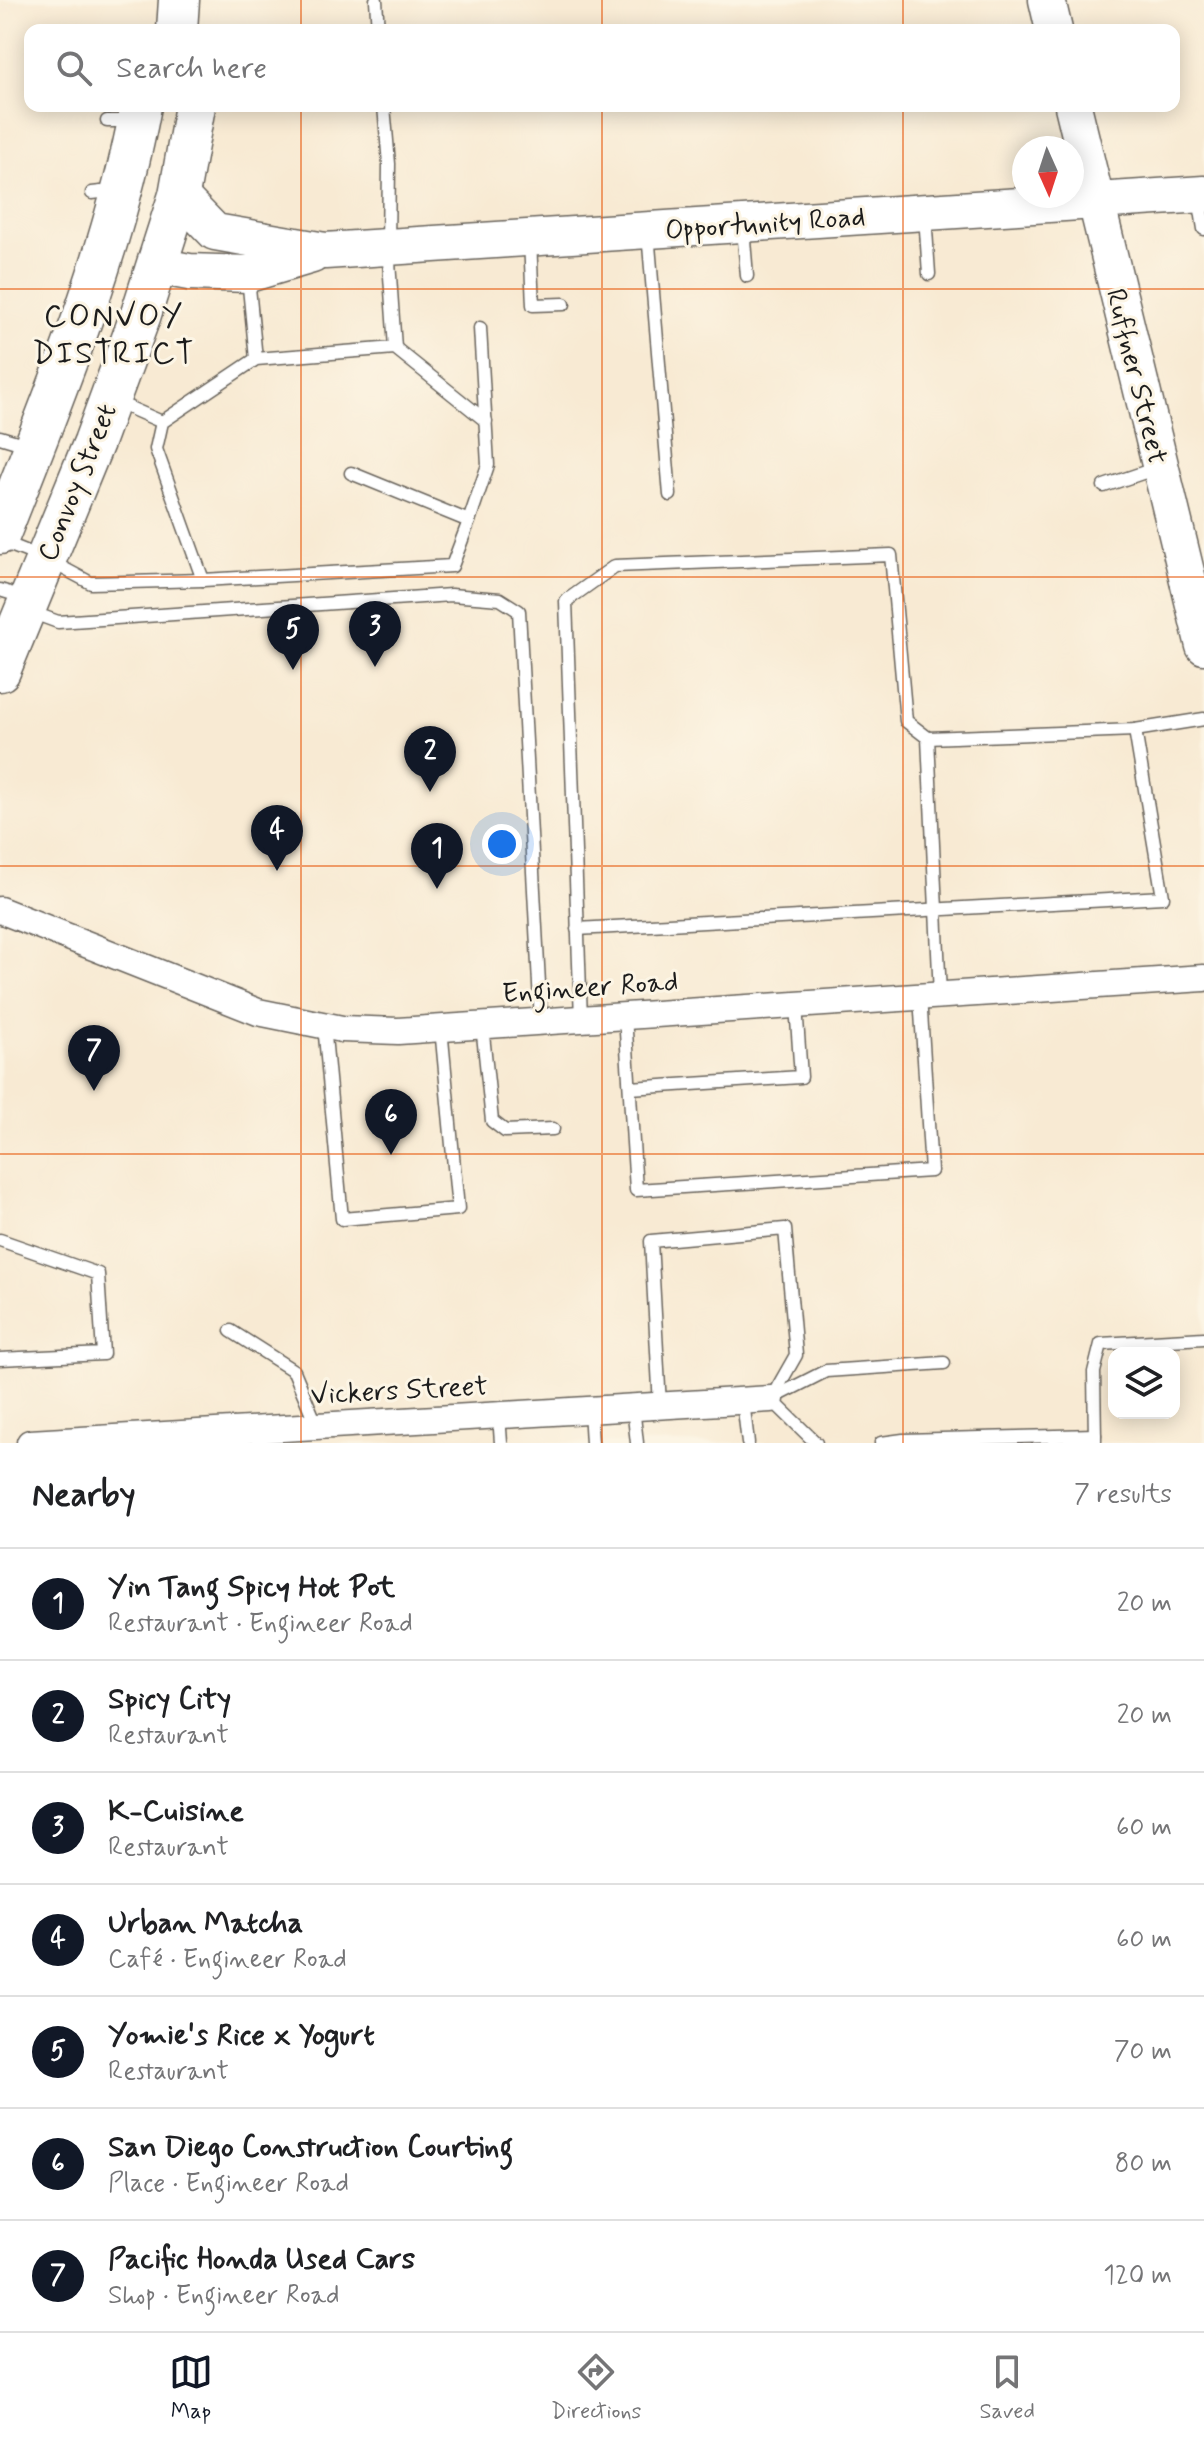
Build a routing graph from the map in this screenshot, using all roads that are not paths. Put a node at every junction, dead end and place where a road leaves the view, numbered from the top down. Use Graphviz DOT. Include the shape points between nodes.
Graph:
graph roads {
  1 [pos="179,0"];
  2 [pos="376,0"];
  3 [pos="1047,0"];
  4 [pos="177,24"];
  5 [pos="378,24"];
  6 [pos="1053,24"];
  7 [pos="194,112"];
  8 [pos="385,112"];
  9 [pos="1074,112"];
  10 [pos="138,114"];
  11 [pos="1201,194"];
  12 [pos="179,195"];
  13 [pos="1096,201"];
  14 [pos="925,212"];
  15 [pos="743,224"];
  16 [pos="1204,229"];
  17 [pos="648,230"];
  18 [pos="529,238"];
  19 [pos="388,247"];
  20 [pos="325,251"];
  21 [pos="157,266"];
  22 [pos="248,274"];
  23 [pos="929,274"];
  24 [pos="747,276"];
  25 [pos="564,304"];
  26 [pos="480,328"];
  27 [pos="395,348"];
  28 [pos="256,359"];
  29 [pos="110,399"];
  30 [pos="486,421"];
  31 [pos="162,422"];
  32 [pos="17,442"];
  33 [pos="1160,467"];
  34 [pos="351,473"];
  35 [pos="1104,486"];
  36 [pos="670,495"];
  37 [pos="469,521"];
  38 [pos="0,534"];
  39 [pos="0,541"];
  40 [pos="46,559"];
  41 [pos="203,580"];
  42 [pos="18,600"];
  43 [pos="1199,603"];
  44 [pos="1204,646"];
  45 [pos="0,671"];
  46 [pos="1204,719"];
  47 [pos="1135,730"];
  48 [pos="928,738"];
  49 [pos="938,909"];
  50 [pos="0,910"];
  51 [pos="577,929"];
  52 [pos="1204,978"];
  53 [pos="930,996"];
  54 [pos="796,1005"];
  55 [pos="625,1016"];
  56 [pos="581,1019"];
  57 [pos="541,1021"];
  58 [pos="324,1025"];
  59 [pos="482,1025"];
  60 [pos="441,1028"];
  61 [pos="630,1088"];
  62 [pos="553,1129"];
  63 [pos="0,1240"];
  64 [pos="231,1331"];
  65 [pos="1204,1338"];
  66 [pos="0,1359"];
  67 [pos="944,1363"];
  68 [pos="771,1399"];
  69 [pos="743,1401"];
  70 [pos="660,1406"];
  71 [pos="633,1407"];
  72 [pos="590,1410"];
  73 [pos="499,1415"];
  74 [pos="317,1426"];
  75 [pos="282,1436"];
  76 [pos="151,1439"];
  77 [pos="1095,1439"];
  78 [pos="30,1443"];
  79 [pos="501,1443"];
  80 [pos="592,1443"];
  81 [pos="637,1443"];
  82 [pos="748,1443"];
  83 [pos="816,1443"];
  84 [pos="881,1443"];
  1 -- 4 [label="main road"];
  2 -- 5 [label="lane"];
  3 -- 6 [label="street"];
  7 -- 12 [label="main road, Convoy Street"];
  8 -- 19 [label="lane"];
  9 -- 13 [label="street, Ruffner Street"];
  10 -- 21 [label="main road" via="134,238 140,259"];
  10 -- 32 [label="main road, Convoy Street" via="106,195 92,293"];
  11 -- 13 [label="street, Opportunity Road"];
  11 -- 16 [label="lane"];
  12 -- 20 [label="street" via="215,232"];
  12 -- 21 [label="main road, Convoy Street"];
  13 -- 14 [label="street, Opportunity Road"];
  13 -- 33 [label="street, Ruffner Street"];
  14 -- 15 [label="street, Opportunity Road"];
  14 -- 23 [label="lane"];
  15 -- 17 [label="street, Opportunity Road"];
  15 -- 24 [label="lane"];
  17 -- 18 [label="street, Opportunity Road"];
  17 -- 36 [label="lane"];
  18 -- 19 [label="street, Opportunity Road"];
  18 -- 25 [label="lane" via="533,305"];
  19 -- 20 [label="street, Opportunity Road"];
  19 -- 27 [label="lane"];
  20 -- 22 [label="street"];
  21 -- 22 [label="street"];
  21 -- 29 [label="main road, Convoy Street"];
  22 -- 28 [label="lane"];
  26 -- 30 [label="lane"];
  27 -- 28 [label="lane"];
  27 -- 30 [label="lane"];
  28 -- 31 [label="lane"];
  29 -- 31 [label="lane"];
  29 -- 40 [label="main road, Convoy Street"];
  30 -- 37 [label="lane" via="488,465"];
  31 -- 41 [label="lane" via="156,449"];
  32 -- 38 [label="main road, Convoy Street"];
  33 -- 35 [label="lane"];
  33 -- 43 [label="street, Ruffner Street"];
  34 -- 37 [label="lane"];
  37 -- 41 [label="lane" via="452,566"];
  39 -- 40 [label="lane"];
  40 -- 41 [label="lane" via="91,583"];
  40 -- 42 [label="main road, Convoy Street"];
  42 -- 45 [label="main road, Convoy Street"];
  42 -- 57 [label="lane" via="58,622 451,595 500,599 519,611"];
  43 -- 44 [label="street, Ruffner Street"];
  46 -- 47 [label="lane"];
  47 -- 48 [label="lane"];
  47 -- 49 [label="lane" via="1163,897"];
  48 -- 49 [label="lane"];
  48 -- 51 [label="lane" via="906,721 891,555 615,566 566,601"];
  49 -- 51 [label="lane"];
  49 -- 53 [label="lane"];
  50 -- 58 [label="street, Engineer Road" via="258,1012"];
  51 -- 56 [label="lane"];
  52 -- 53 [label="street, Engineer Road"];
  53 -- 54 [label="street, Engineer Road"];
  53 -- 61 [label="lane" via="931,1171 636,1190"];
  54 -- 55 [label="street, Engineer Road"];
  54 -- 61 [label="lane" via="801,1077"];
  55 -- 56 [label="street, Engineer Road"];
  55 -- 61 [label="lane"];
  56 -- 57 [label="street, Engineer Road"];
  57 -- 59 [label="street, Engineer Road"];
  58 -- 60 [label="street, Engineer Road" via="392,1031"];
  58 -- 60 [label="lane" via="342,1219 458,1209"];
  59 -- 60 [label="street, Engineer Road"];
  59 -- 62 [label="lane" via="492,1121 505,1131"];
  63 -- 66 [label="lane" via="98,1274 103,1354"];
  64 -- 74 [label="lane" via="294,1371"];
  65 -- 77 [label="lane" via="1101,1344 1094,1372"];
  67 -- 68 [label="lane" via="826,1371"];
  68 -- 69 [label="street, Vickers Street"];
  68 -- 70 [label="lane" via="796,1355 785,1229 651,1241"];
  68 -- 83 [label="lane"];
  69 -- 70 [label="street, Vickers Street"];
  69 -- 82 [label="lane"];
  70 -- 71 [label="street, Vickers Street"];
  71 -- 72 [label="street, Vickers Street"];
  71 -- 81 [label="lane"];
  72 -- 73 [label="street, Vickers Street"];
  72 -- 80 [label="lane"];
  73 -- 74 [label="street, Vickers Street"];
  73 -- 79 [label="lane"];
  74 -- 75 [label="street, Vickers Street"];
  75 -- 76 [label="street, Vickers Street"];
  76 -- 78 [label="street, Vickers Street"];
  77 -- 84 [label="lane"];
}
